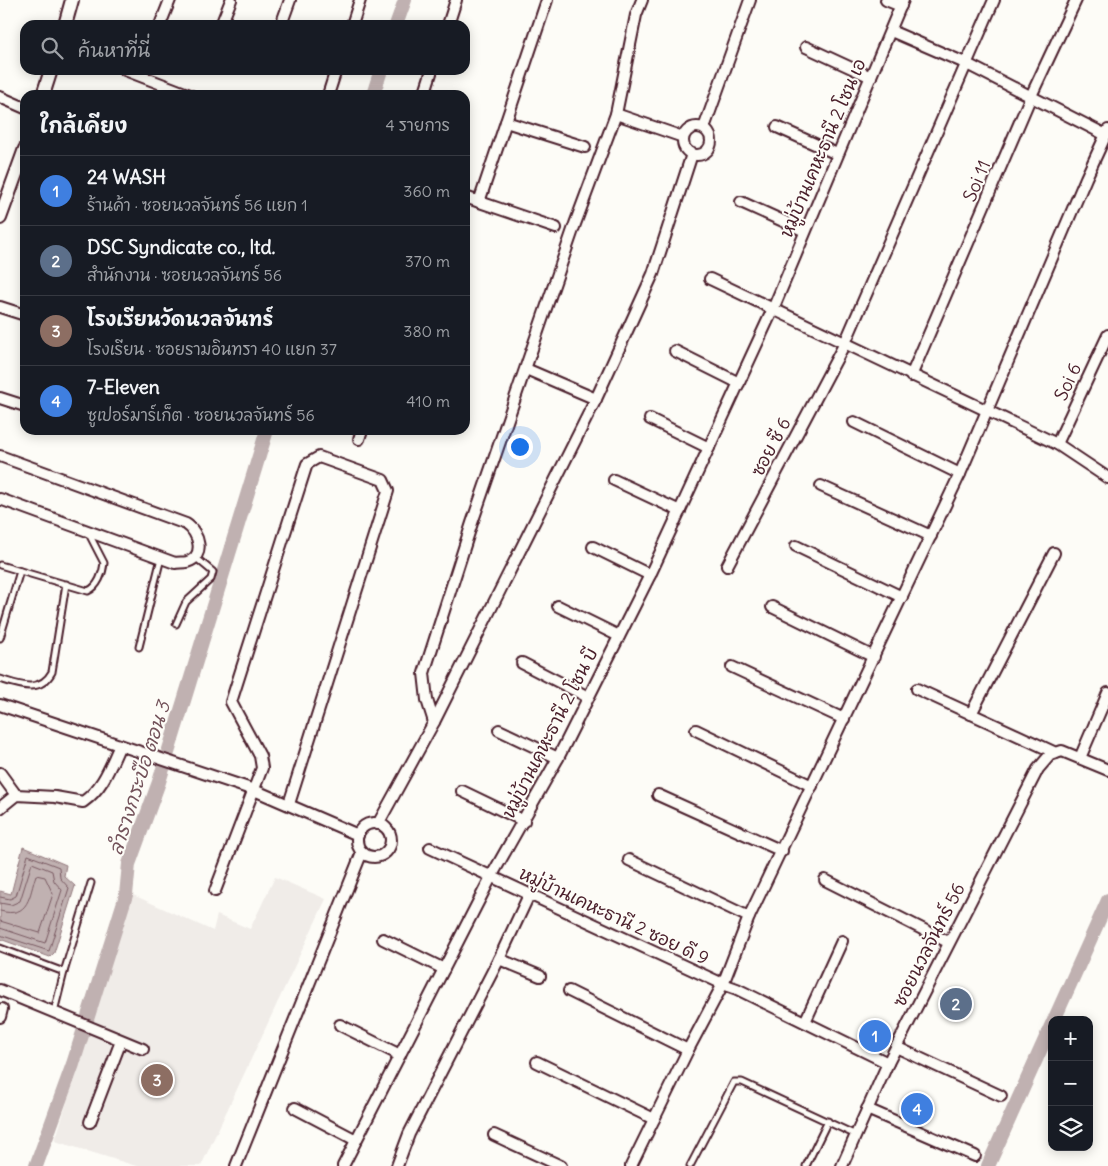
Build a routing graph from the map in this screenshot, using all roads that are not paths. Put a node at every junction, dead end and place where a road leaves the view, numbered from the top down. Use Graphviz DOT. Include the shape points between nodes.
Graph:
graph roads {
  1 [pos="72,0"];
  2 [pos="170,0"];
  3 [pos="231,0"];
  4 [pos="290,0"];
  5 [pos="360,0"];
  6 [pos="456,0"];
  7 [pos="547,0"];
  8 [pos="642,0"];
  9 [pos="750,0"];
  10 [pos="886,0"];
  11 [pos="994,0"];
  12 [pos="1076,0"];
  13 [pos="902,3"];
  14 [pos="66,20"];
  15 [pos="162,20"];
  16 [pos="223,20"];
  17 [pos="283,20"];
  18 [pos="354,20"];
  19 [pos="450,20"];
  20 [pos="891,31"];
  21 [pos="806,47"];
  22 [pos="965,64"];
  23 [pos="49,75"];
  24 [pos="138,75"];
  25 [pos="334,75"];
  26 [pos="430,75"];
  27 [pos="871,77"];
  28 [pos="45,90"];
  29 [pos="177,90"];
  30 [pos="330,90"];
  31 [pos="426,90"];
  32 [pos="1031,96"];
  33 [pos="0,97"];
  34 [pos="20,106"];
  35 [pos="616,114"];
  36 [pos="506,122"];
  37 [pos="777,127"];
  38 [pos="704,128"];
  39 [pos="1107,133"];
  40 [pos="683,137"];
  41 [pos="586,148"];
  42 [pos="692,154"];
  43 [pos="837,154"];
  44 [pos="20,163"];
  45 [pos="470,199"];
  46 [pos="479,202"];
  47 [pos="741,202"];
  48 [pos="0,218"];
  49 [pos="556,228"];
  50 [pos="805,231"];
  51 [pos="710,280"];
  52 [pos="0,307"];
  53 [pos="772,309"];
  54 [pos="20,314"];
  55 [pos="1108,334"];
  56 [pos="845,343"];
  57 [pos="675,351"];
  58 [pos="526,369"];
  59 [pos="911,376"];
  60 [pos="739,384"];
  61 [pos="0,398"];
  62 [pos="596,399"];
  63 [pos="20,404"];
  64 [pos="987,412"];
  65 [pos="650,419"];
  66 [pos="854,422"];
  67 [pos="1057,444"];
  68 [pos="709,448"];
  69 [pos="0,456"];
  70 [pos="960,474"];
  71 [pos="1108,478"];
  72 [pos="614,480"];
  73 [pos="821,486"];
  74 [pos="0,498"];
  75 [pos="680,512"];
  76 [pos="88,532"];
  77 [pos="931,536"];
  78 [pos="593,546"];
  79 [pos="796,546"];
  80 [pos="1054,553"];
  81 [pos="194,557"];
  82 [pos="161,558"];
  83 [pos="0,565"];
  84 [pos="727,566"];
  85 [pos="20,571"];
  86 [pos="650,575"];
  87 [pos="66,584"];
  88 [pos="902,597"];
  89 [pos="558,606"];
  90 [pos="772,607"];
  91 [pos="176,624"];
  92 [pos="619,636"];
  93 [pos="0,638"];
  94 [pos="139,647"];
  95 [pos="874,657"];
  96 [pos="522,663"];
  97 [pos="732,667"];
  98 [pos="0,680"];
  99 [pos="917,689"];
  100 [pos="1107,696"];
  101 [pos="588,697"];
  102 [pos="0,705"];
  103 [pos="971,714"];
  104 [pos="844,719"];
  105 [pos="434,722"];
  106 [pos="500,730"];
  107 [pos="696,730"];
  108 [pos="120,745"];
  109 [pos="1056,753"];
  110 [pos="558,758"];
  111 [pos="1080,758"];
  112 [pos="1108,770"];
  113 [pos="0,773"];
  114 [pos="812,786"];
  115 [pos="254,790"];
  116 [pos="462,790"];
  117 [pos="16,794"];
  118 [pos="658,795"];
  119 [pos="289,804"];
  120 [pos="0,808"];
  121 [pos="524,821"];
  122 [pos="378,824"];
  123 [pos="358,835"];
  124 [pos="430,848"];
  125 [pos="782,851"];
  126 [pos="362,852"];
  127 [pos="629,860"];
  128 [pos="491,877"];
  129 [pos="825,880"];
  130 [pos="92,883"];
  131 [pos="215,891"];
  132 [pos="529,895"];
  133 [pos="750,917"];
  134 [pos="383,939"];
  135 [pos="842,941"];
  136 [pos="948,942"];
  137 [pos="0,948"];
  138 [pos="499,959"];
  139 [pos="444,968"];
  140 [pos="64,972"];
  141 [pos="540,976"];
  142 [pos="723,984"];
  143 [pos="0,990"];
  144 [pos="569,991"];
  145 [pos="54,1013"];
  146 [pos="805,1022"];
  147 [pos="340,1025"];
  148 [pos="121,1041"];
  149 [pos="896,1047"];
  150 [pos="142,1049"];
  151 [pos="688,1050"];
  152 [pos="400,1055"];
  153 [pos="537,1062"];
  154 [pos="888,1063"];
  155 [pos="1000,1096"];
  156 [pos="295,1108"];
  157 [pos="867,1109"];
  158 [pos="654,1119"];
  159 [pos="90,1122"];
  160 [pos="828,1122"];
  161 [pos="494,1135"];
  162 [pos="856,1135"];
  163 [pos="356,1140"];
  164 [pos="975,1156"];
  165 [pos="236,1166"];
  166 [pos="344,1166"];
  167 [pos="397,1166"];
  168 [pos="561,1166"];
  169 [pos="632,1166"];
  170 [pos="690,1166"];
  171 [pos="806,1166"];
  172 [pos="842,1166"];
  1 -- 14 [label="street"];
  2 -- 15 [label="street"];
  3 -- 16 [label="street"];
  4 -- 17 [label="street"];
  5 -- 18 [label="street"];
  6 -- 19 [label="street"];
  7 -- 36 [label="street"];
  8 -- 35 [label="street" via="636,15"];
  9 -- 38 [label="street"];
  10 -- 13 [label="street"];
  11 -- 22 [label="street, ซอย ซี 6"];
  12 -- 32 [label="street, Soi 11"];
  13 -- 20 [label="street, หมู่บ้านเคหะธานี 2 โซน เอ"];
  20 -- 22 [label="street"];
  20 -- 27 [label="street, หมู่บ้านเคหะธานี 2 โซน เอ"];
  21 -- 27 [label="street"];
  22 -- 32 [label="street"];
  22 -- 56 [label="street, ซอย ซี 6"];
  23 -- 28 [label="street"];
  24 -- 29 [label="street"];
  25 -- 30 [label="street"];
  26 -- 31 [label="street"];
  27 -- 43 [label="street, หมู่บ้านเคหะธานี 2 โซน เอ"];
  32 -- 39 [label="street"];
  32 -- 59 [label="street, Soi 11"];
  33 -- 34 [label="street"];
  35 -- 40 [label="street"];
  35 -- 58 [label="street"];
  36 -- 41 [label="street"];
  36 -- 46 [label="street"];
  37 -- 43 [label="street"];
  38 -- 40 [label="street" via="691,128"];
  38 -- 42 [label="street" via="710,134 710,147 700,155"];
  39 -- 64 [label="street"];
  40 -- 42 [label="street" via="685,149"];
  42 -- 62 [label="street" via="652,274"];
  43 -- 50 [label="street, หมู่บ้านเคหะธานี 2 โซน เอ"];
  44 -- 48 [label="street"];
  45 -- 46 [label="street"];
  46 -- 49 [label="street"];
  47 -- 50 [label="street"];
  50 -- 53 [label="street, หมู่บ้านเคหะธานี 2 โซน เอ"];
  51 -- 53 [label="street"];
  52 -- 54 [label="street"];
  53 -- 56 [label="street"];
  53 -- 60 [label="street, หมู่บ้านเคหะธานี 2 โซน บี"];
  55 -- 67 [label="street, Soi 6"];
  56 -- 59 [label="street"];
  56 -- 84 [label="street, ซอย ซี 6"];
  57 -- 60 [label="street"];
  58 -- 62 [label="street"];
  58 -- 105 [label="street" via="424,674"];
  59 -- 64 [label="street"];
  60 -- 68 [label="street, หมู่บ้านเคหะธานี 2 โซน บี"];
  61 -- 63 [label="street"];
  62 -- 105 [label="street"];
  64 -- 67 [label="street"];
  64 -- 70 [label="street"];
  65 -- 68 [label="street"];
  66 -- 70 [label="street"];
  67 -- 71 [label="street"];
  68 -- 75 [label="street, หมู่บ้านเคหะธานี 2 โซน บี"];
  69 -- 81 [label="street" via="186,524 193,528 200,542"];
  70 -- 77 [label="street"];
  72 -- 75 [label="street"];
  73 -- 77 [label="street"];
  74 -- 76 [label="street"];
  75 -- 86 [label="street, หมู่บ้านเคหะธานี 2 โซน บี"];
  76 -- 82 [label="street"];
  76 -- 87 [label="lane" via="104,562 98,582 88,591"];
  77 -- 88 [label="street"];
  78 -- 86 [label="street"];
  79 -- 88 [label="street"];
  80 -- 103 [label="street"];
  81 -- 82 [label="street" via="188,562"];
  81 -- 91 [label="lane" via="213,572 212,579 186,602"];
  82 -- 94 [label="lane"];
  83 -- 85 [label="lane"];
  85 -- 87 [label="lane"];
  85 -- 93 [label="lane"];
  86 -- 92 [label="street, หมู่บ้านเคหะธานี 2 โซน บี"];
  87 -- 98 [label="lane" via="52,672 47,681 36,686 20,686"];
  88 -- 95 [label="street"];
  89 -- 92 [label="street"];
  90 -- 95 [label="street"];
  92 -- 101 [label="street, หมู่บ้านเคหะธานี 2 โซน บี"];
  95 -- 104 [label="street"];
  96 -- 101 [label="street"];
  97 -- 104 [label="street"];
  99 -- 103 [label="street"];
  100 -- 111 [label="street"];
  101 -- 110 [label="street, หมู่บ้านเคหะธานี 2 โซน บี"];
  102 -- 108 [label="street"];
  103 -- 109 [label="street"];
  104 -- 114 [label="street"];
  105 -- 122 [label="street"];
  106 -- 110 [label="street"];
  107 -- 114 [label="street"];
  108 -- 115 [label="street"];
  108 -- 117 [label="street" via="96,793 83,802 55,796"];
  109 -- 111 [label="street" via="1062,751"];
  109 -- 136 [label="street, ซอยนวลจันทร์ 56" via="1038,768"];
  110 -- 121 [label="street, หมู่บ้านเคหะธานี 2 โซน บี"];
  111 -- 112 [label="street"];
  113 -- 117 [label="street"];
  114 -- 125 [label="street"];
  115 -- 119 [label="street"];
  115 -- 119 [label="street" via="262,768 260,756 231,702 307,464 319,457 383,480 388,491"];
  115 -- 131 [label="street"];
  116 -- 121 [label="street"];
  117 -- 120 [label="street"];
  118 -- 125 [label="street"];
  119 -- 123 [label="street"];
  121 -- 128 [label="street, หมู่บ้านเคหะธานี 2 โซน บี"];
  122 -- 123 [label="street" via="364,827"];
  122 -- 126 [label="street" via="388,830 389,848 379,856"];
  123 -- 126 [label="street"];
  124 -- 128 [label="street, หมู่บ้านเคหะธานี 2 ซอย ดี 9"];
  125 -- 133 [label="street"];
  126 -- 165 [label="street"];
  127 -- 133 [label="street"];
  128 -- 132 [label="street, หมู่บ้านเคหะธานี 2 ซอย ดี 9"];
  128 -- 139 [label="street, หมู่บ้านเคหะธานี 2 โซน บี"];
  129 -- 136 [label="street"];
  130 -- 140 [label="lane"];
  132 -- 138 [label="street"];
  132 -- 142 [label="street, หมู่บ้านเคหะธานี 2 ซอย ดี 9"];
  133 -- 142 [label="street"];
  134 -- 139 [label="street"];
  135 -- 146 [label="street"];
  136 -- 149 [label="street, ซอยนวลจันทร์ 56"];
  137 -- 140 [label="lane"];
  138 -- 141 [label="street"];
  138 -- 167 [label="street" via="409,1134"];
  139 -- 152 [label="street, หมู่บ้านเคหะธานี 2 โซน บี"];
  140 -- 145 [label="lane"];
  142 -- 146 [label="street, หมู่บ้านเคหะธานี 2 ซอย ดี 9"];
  142 -- 151 [label="street"];
  143 -- 145 [label="street"];
  144 -- 151 [label="street"];
  145 -- 148 [label="street"];
  146 -- 154 [label="street, หมู่บ้านเคหะธานี 2 ซอย ดี 9"];
  147 -- 152 [label="street"];
  148 -- 150 [label="street"];
  148 -- 159 [label="street"];
  149 -- 154 [label="street, ซอยนวลจันทร์ 56"];
  149 -- 155 [label="street"];
  151 -- 158 [label="street"];
  152 -- 163 [label="street, หมู่บ้านเคหะธานี 2 โซน บี"];
  153 -- 158 [label="street"];
  154 -- 157 [label="street, ซอยนวลจันทร์ 56"];
  156 -- 163 [label="street"];
  157 -- 162 [label="street, ซอยนวลจันทร์ 56"];
  157 -- 164 [label="street"];
  158 -- 169 [label="street"];
  160 -- 162 [label="lane"];
  160 -- 170 [label="lane" via="742,1082 734,1082"];
  160 -- 171 [label="lane"];
  161 -- 168 [label="street"];
  162 -- 172 [label="street, ซอยนวลจันทร์ 56"];
  163 -- 166 [label="street, หมู่บ้านเคหะธานี 2 โซน บี"];
}
